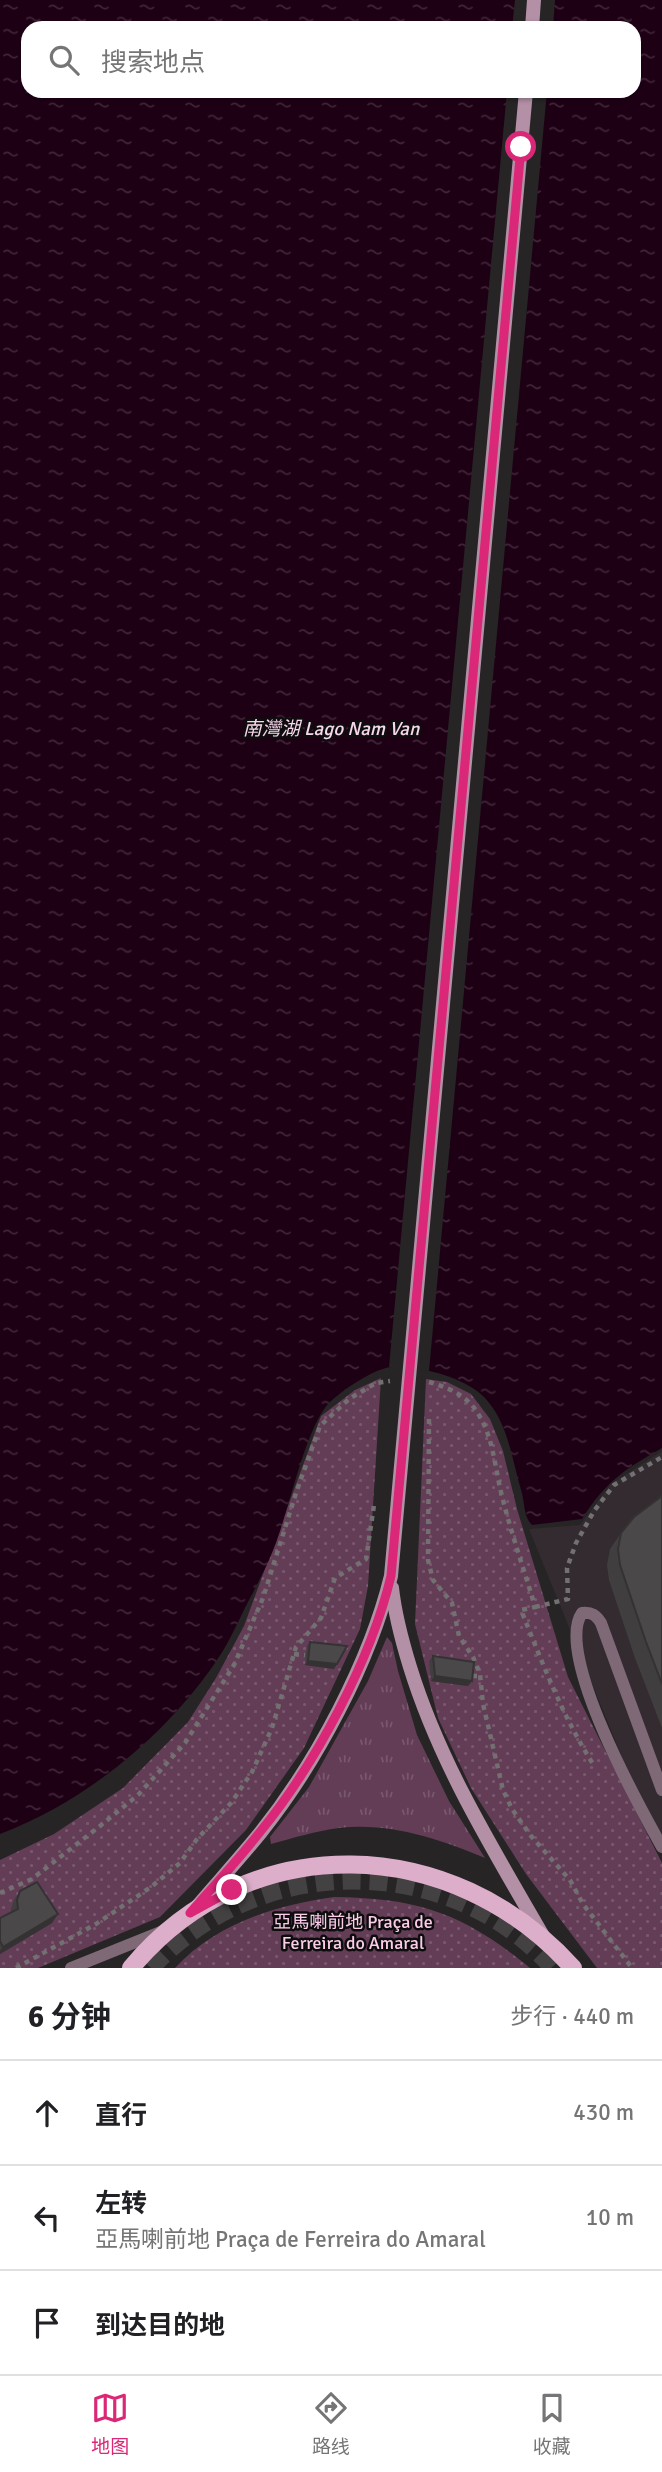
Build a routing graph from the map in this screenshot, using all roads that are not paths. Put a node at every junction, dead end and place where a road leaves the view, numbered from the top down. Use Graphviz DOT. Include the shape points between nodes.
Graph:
graph roads {
  1 [pos="534,0"];
  2 [pos="532,21"];
  3 [pos="525,98"];
  4 [pos="391,1576"];
  5 [pos="662,1790"];
  6 [pos="661,1845"];
  7 [pos="190,1913"];
  8 [pos="172,1928"];
  9 [pos="544,1938"];
  10 [pos="71,1968"];
  11 [pos="131,1968"];
  12 [pos="573,1968"];
  1 -- 2 [label="main road"];
  3 -- 4 [label="main road"];
  4 -- 7 [label="main road" via="370,1643 308,1763 262,1830"];
  4 -- 9 [label="main road" via="403,1646 448,1768"];
  5 -- 6 [label="lane" via="601,1623 589,1612 582,1613 575,1628 589,1694 634,1798"];
  7 -- 8 [label="main road"];
  7 -- 9 [label="main road" via="232,1890 277,1874 324,1865 371,1865 418,1872 464,1887 506,1909"];
  8 -- 10 [label="lane"];
  8 -- 11 [label="main road"];
  9 -- 12 [label="main road"];
}
